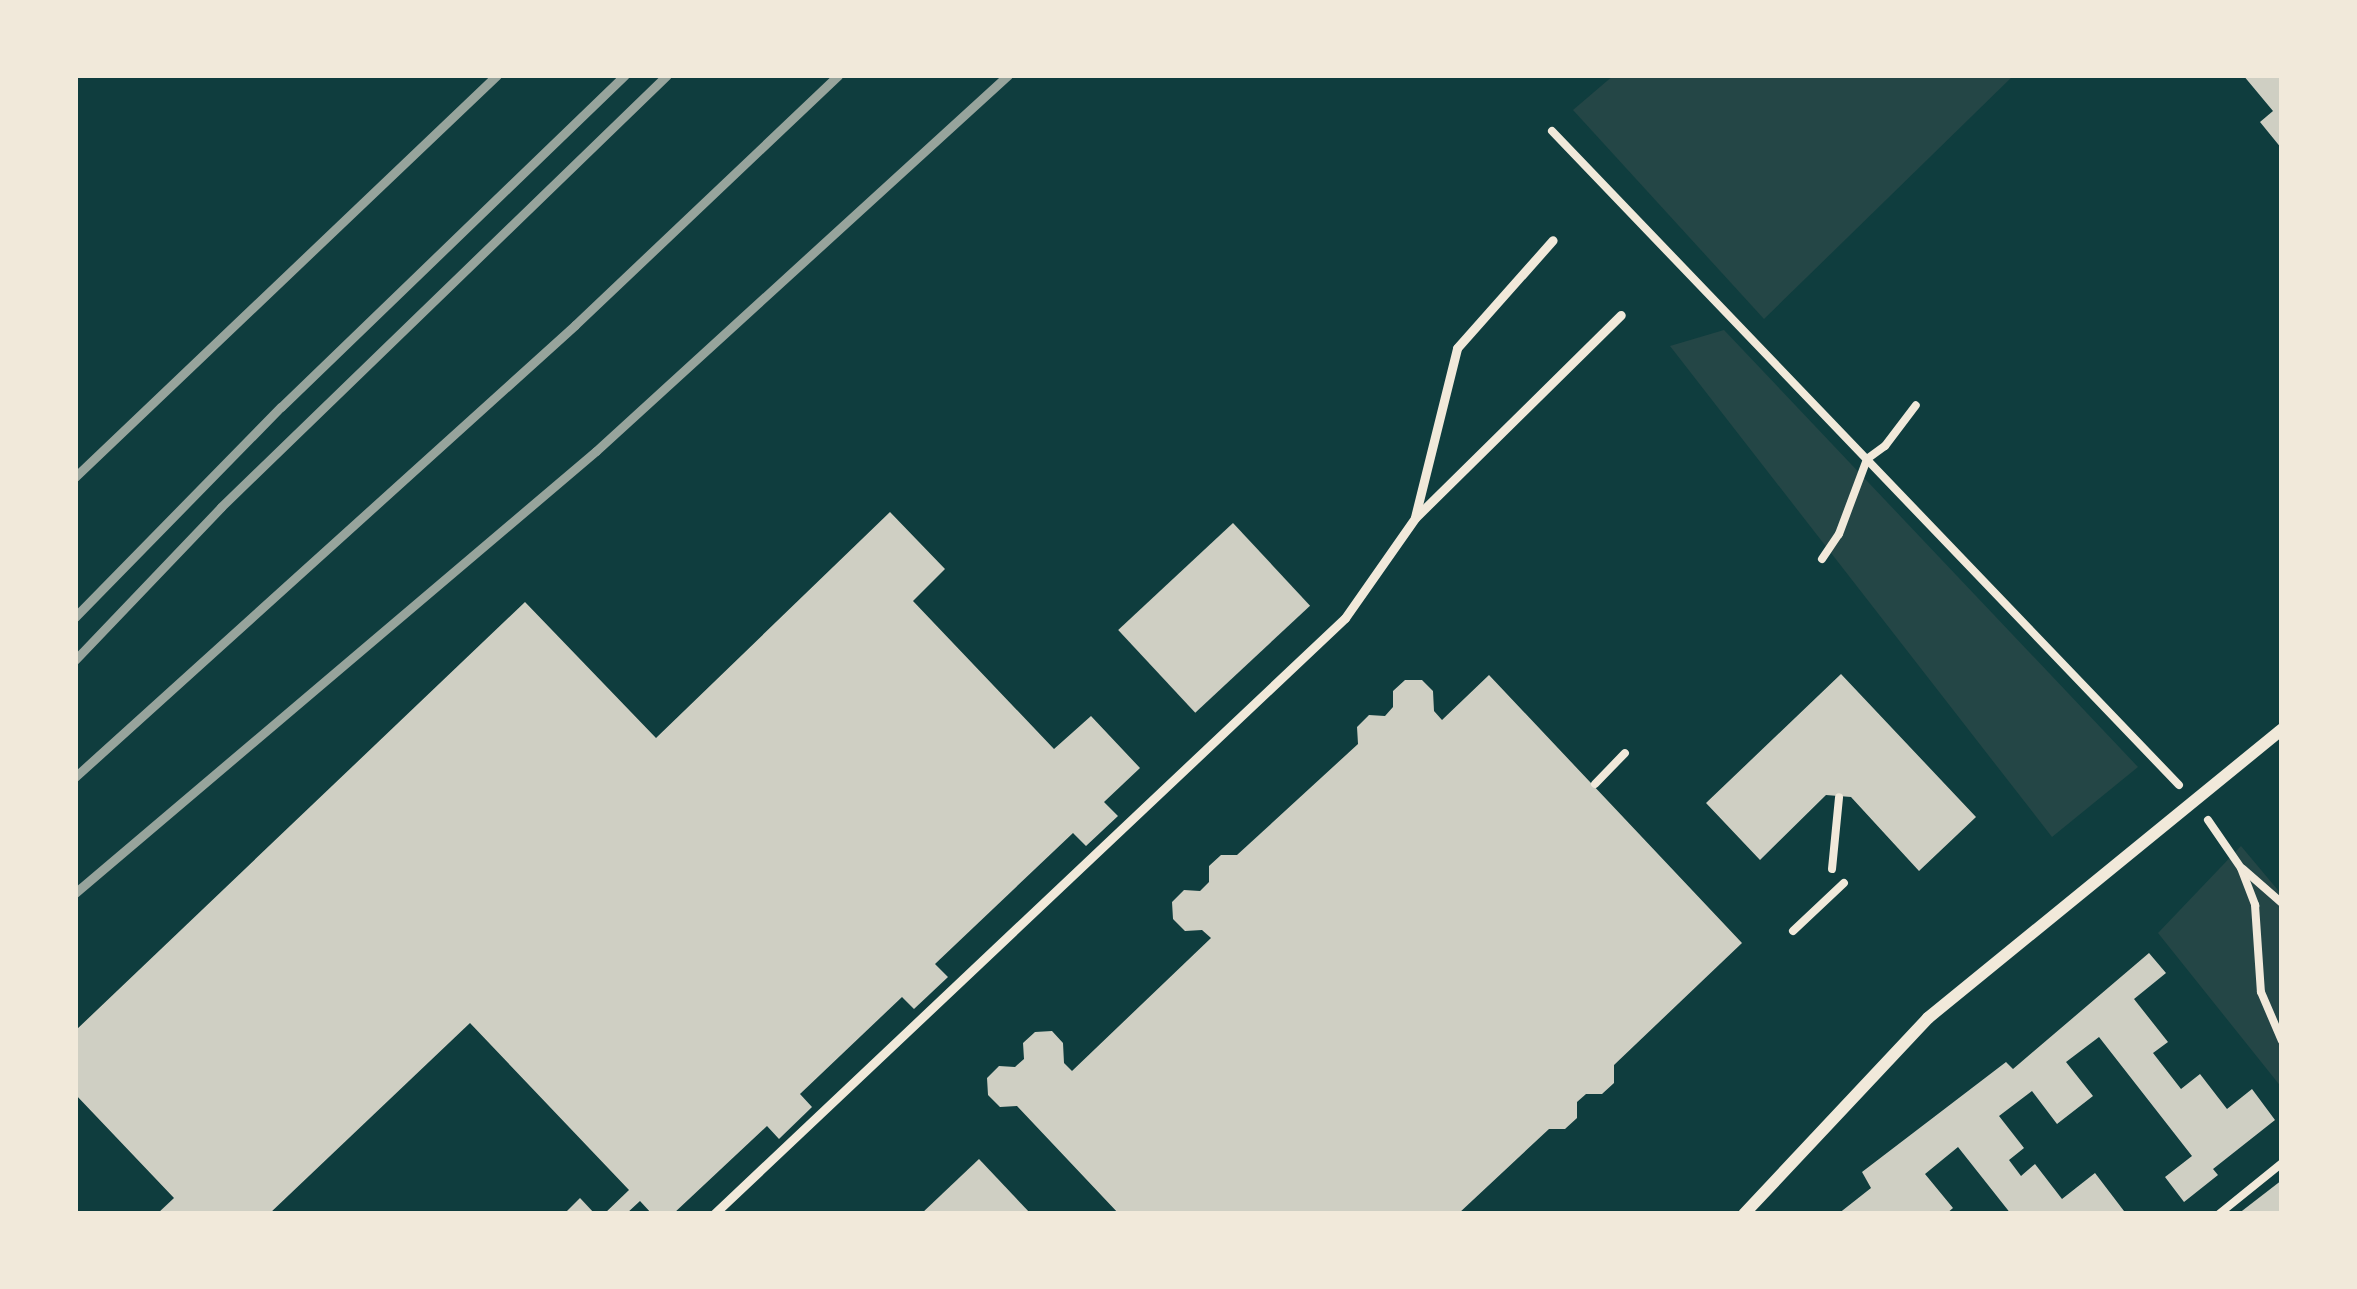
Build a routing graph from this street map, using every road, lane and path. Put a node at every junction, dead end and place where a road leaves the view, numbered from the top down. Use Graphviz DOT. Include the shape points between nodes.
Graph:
graph roads {
  1 [pos="1552,131"];
  2 [pos="1553,240"];
  3 [pos="1622,315"];
  4 [pos="1916,405"];
  5 [pos="1868,459"];
  6 [pos="1415,518"];
  7 [pos="1822,559"];
  8 [pos="2282,729"];
  9 [pos="1625,753"];
  10 [pos="1594,784"];
  11 [pos="1839,796"];
  12 [pos="2194,801"];
  13 [pos="1832,868"];
  14 [pos="2241,868"];
  15 [pos="1844,884"];
  16 [pos="2282,903"];
  17 [pos="1792,931"];
  18 [pos="2282,1041"];
  19 [pos="2282,1163"];
  20 [pos="715,1214"];
  21 [pos="1744,1214"];
  22 [pos="2218,1214"];
  1 -- 5 [label="path"];
  2 -- 6 [label="lane" via="1457,348"];
  3 -- 6 [label="lane"];
  4 -- 5 [label="path"];
  5 -- 7 [label="path"];
  5 -- 12 [label="path"];
  6 -- 20 [label="lane" via="1345,617"];
  8 -- 12 [label="street"];
  9 -- 10 [label="path"];
  11 -- 13 [label="path"];
  12 -- 14 [label="path"];
  12 -- 21 [label="street" via="1928,1018"];
  14 -- 16 [label="path"];
  14 -- 18 [label="path" via="2255,905 2261,992"];
  15 -- 17 [label="path"];
  19 -- 22 [label="path"];
}
